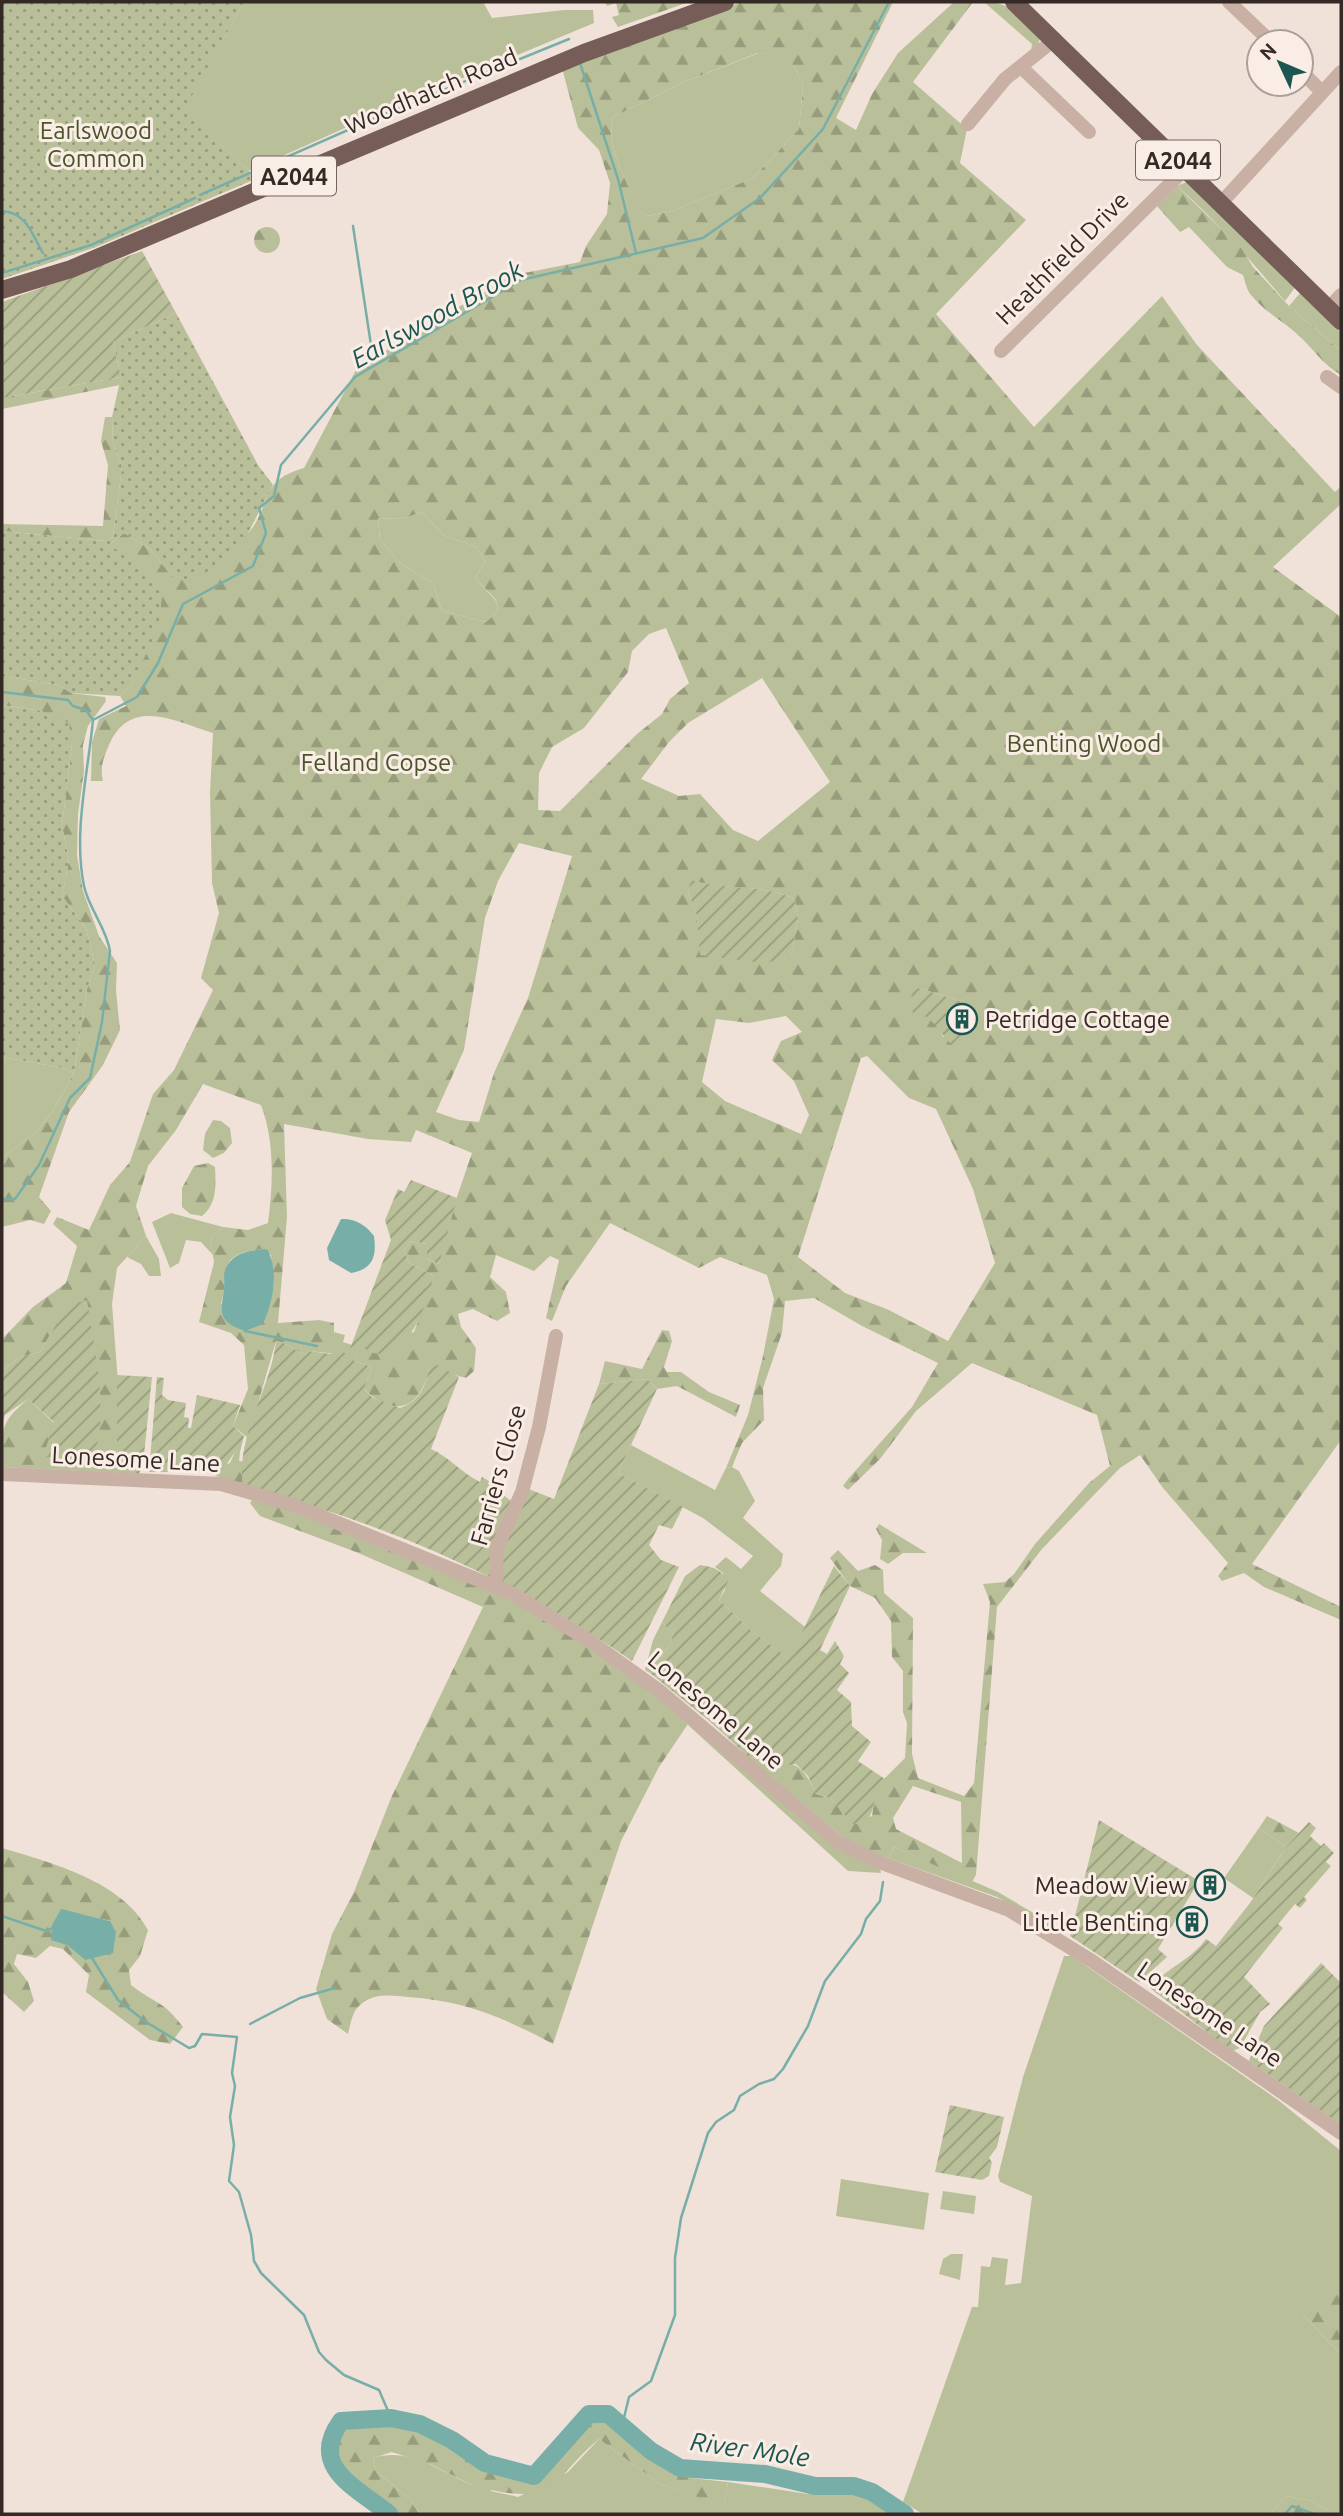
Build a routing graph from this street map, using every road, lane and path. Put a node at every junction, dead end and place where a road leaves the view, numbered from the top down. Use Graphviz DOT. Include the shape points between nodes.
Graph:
graph roads {
  1 [pos="725,2"];
  2 [pos="1014,2"];
  3 [pos="1229,2"];
  4 [pos="1256,28"];
  5 [pos="1055,39"];
  6 [pos="1022,68"];
  7 [pos="1341,72"];
  8 [pos="1315,85"];
  9 [pos="1322,92"];
  10 [pos="968,124"];
  11 [pos="1089,132"];
  12 [pos="1186,168"];
  13 [pos="1221,203"];
  14 [pos="2,290"];
  15 [pos="1341,295"];
  16 [pos="1335,314"];
  17 [pos="1001,351"];
  18 [pos="1327,377"];
  19 [pos="1341,387"];
  20 [pos="556,1336"];
  21 [pos="2,1474"];
  22 [pos="493,1586"];
  23 [pos="1341,2133"];
  1 -- 14 [label="main road, Woodhatch Road / A2044" via="583,53 83,264"];
  2 -- 5 [label="main road, A2044"];
  3 -- 4 [label="street"];
  5 -- 6 [label="street"];
  5 -- 12 [label="main road, A2044"];
  6 -- 10 [label="street" via="1005,79"];
  6 -- 11 [label="street"];
  7 -- 9 [label="street"];
  8 -- 9 [label="street"];
  9 -- 13 [label="street"];
  12 -- 13 [label="main road, A2044"];
  12 -- 17 [label="street, Heathfield Drive"];
  13 -- 16 [label="main road, A2044"];
  15 -- 16 [label="street"];
  18 -- 19 [label="street"];
  20 -- 22 [label="street, Farriers Close" via="522,1492 496,1550"];
  21 -- 22 [label="street, Lonesome Lane" via="221,1484 296,1506"];
  22 -- 23 [label="street, Lonesome Lane" via="540,1610 633,1670 838,1842 879,1862 1010,1910"];
}
